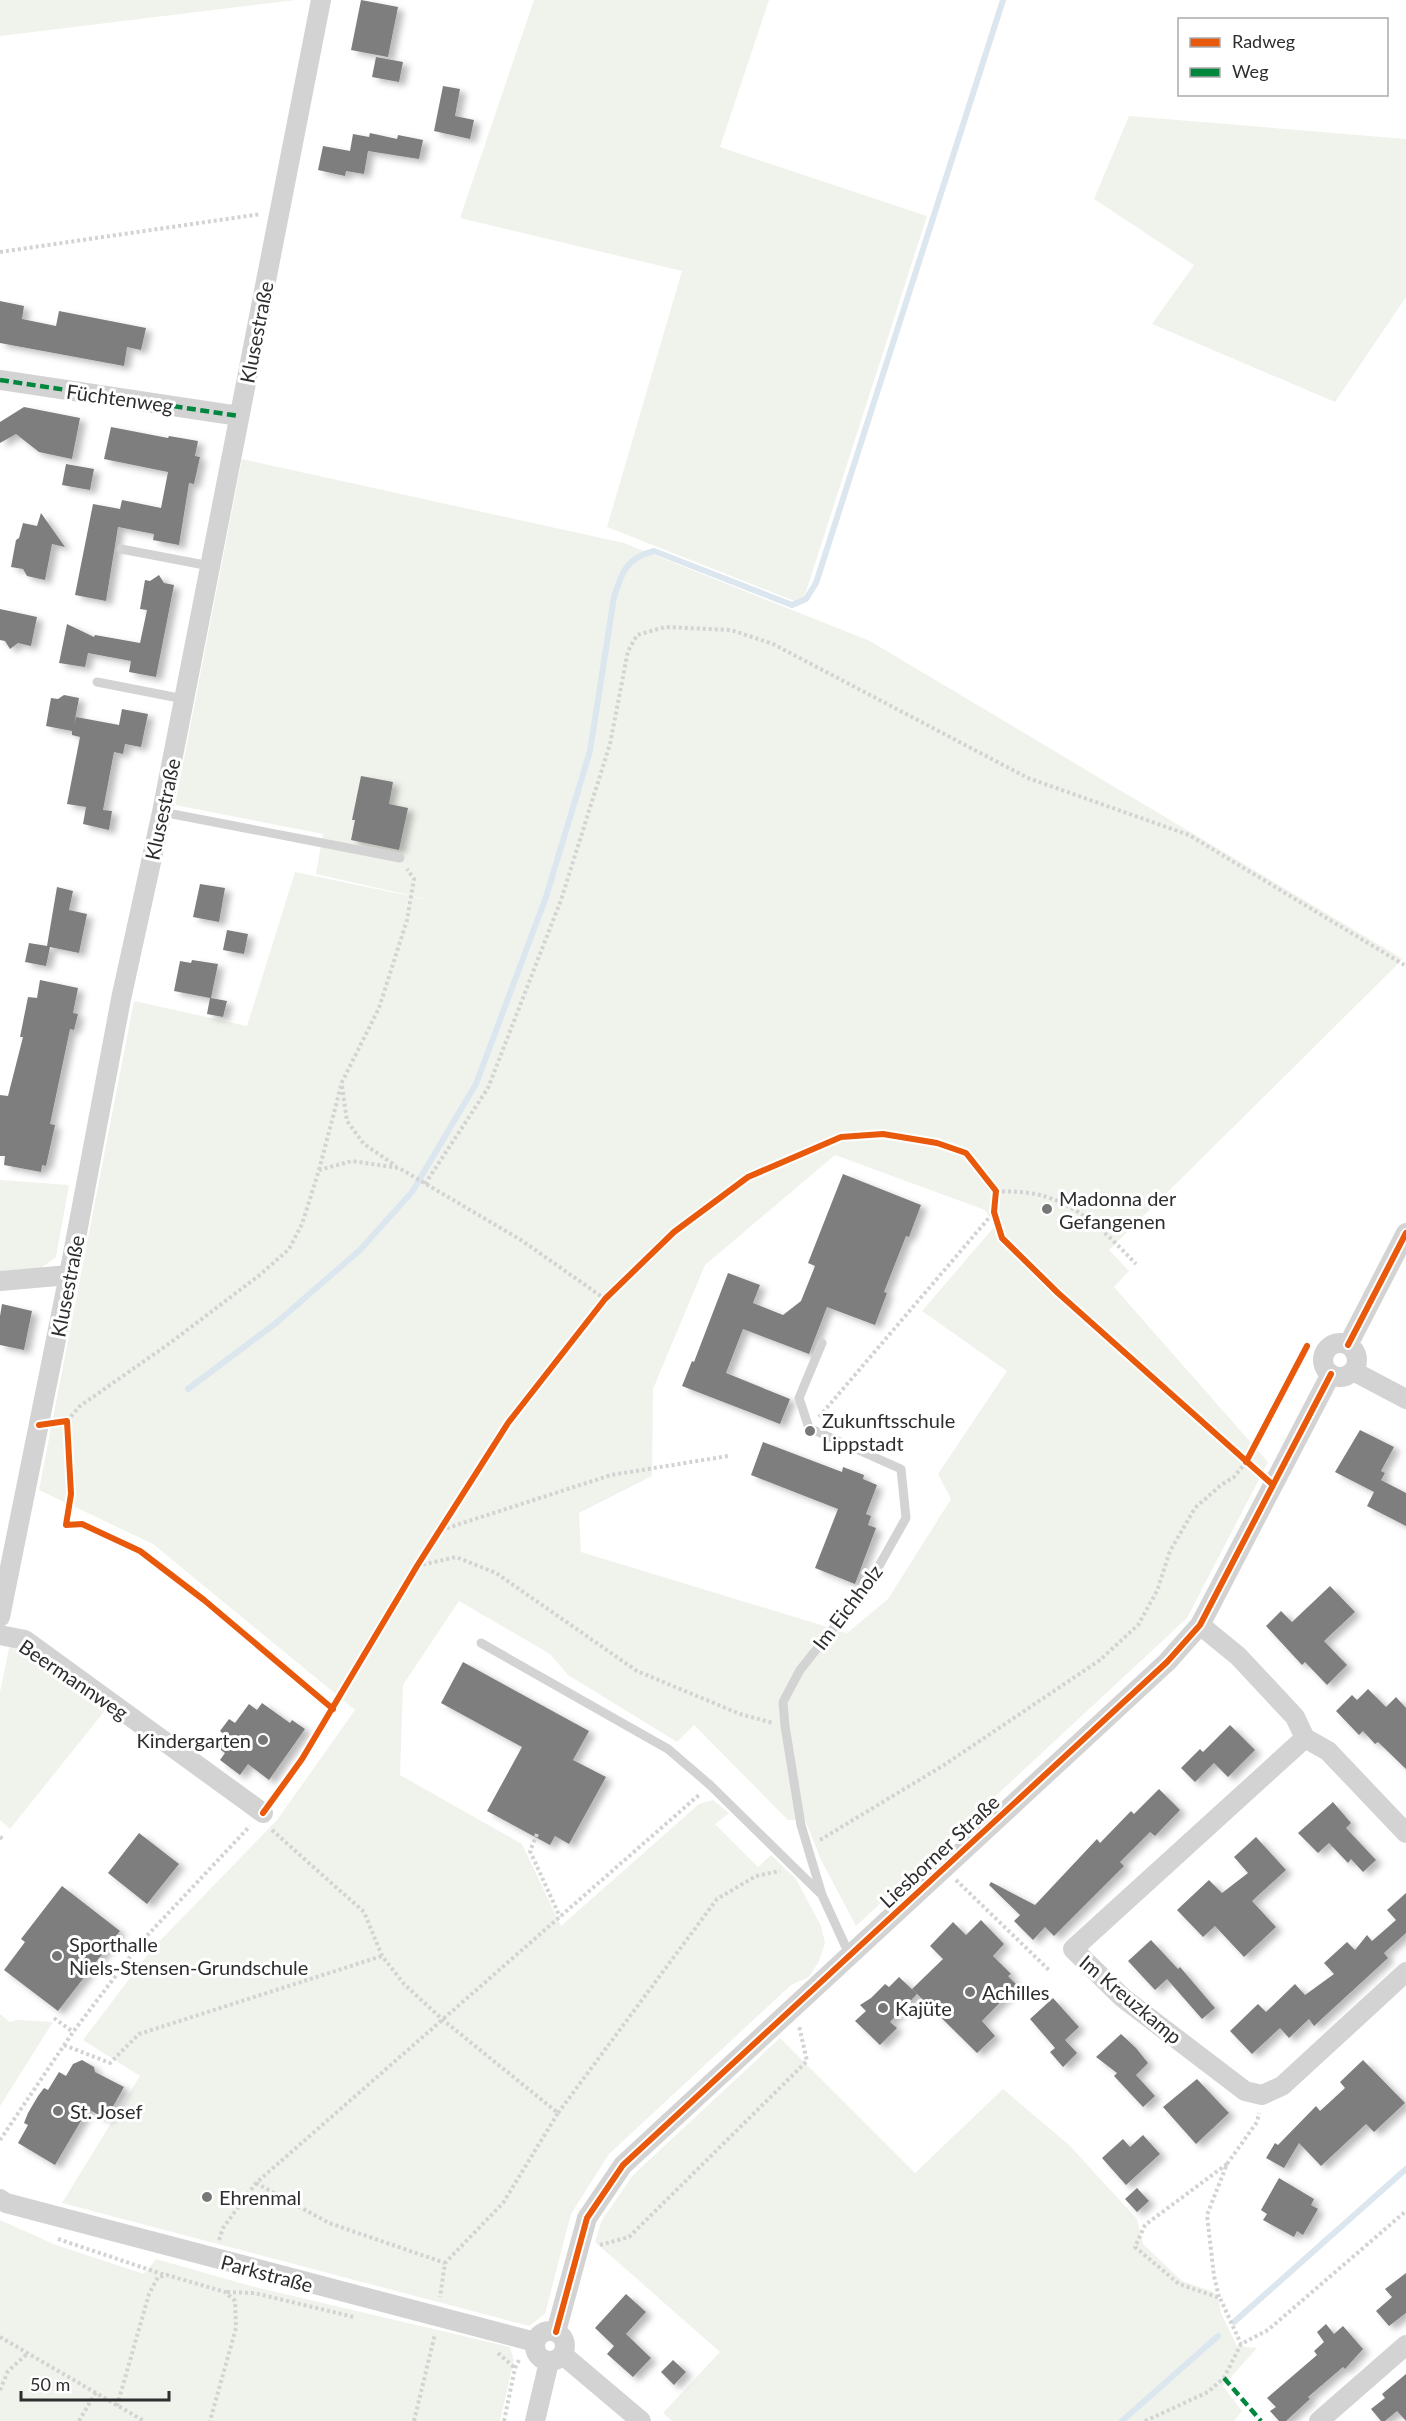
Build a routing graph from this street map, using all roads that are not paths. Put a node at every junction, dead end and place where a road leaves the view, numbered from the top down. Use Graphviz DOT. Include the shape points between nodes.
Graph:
graph roads {
  1 [pos="321,0"];
  2 [pos="0,380"];
  3 [pos="239,416"];
  4 [pos="121,549"];
  5 [pos="210,566"];
  6 [pos="97,682"];
  7 [pos="184,699"];
  8 [pos="162,812"];
  9 [pos="400,858"];
  10 [pos="1406,1233"];
  11 [pos="69,1275"];
  12 [pos="0,1281"];
  13 [pos="822,1343"];
  14 [pos="1348,1345"];
  15 [pos="1353,1371"];
  16 [pos="1331,1374"];
  17 [pos="1406,1399"];
  18 [pos="0,1617"];
  19 [pos="1200,1625"];
  20 [pos="0,1635"];
  21 [pos="481,1643"];
  22 [pos="1305,1738"];
  23 [pos="262,1813"];
  24 [pos="1406,1833"];
  25 [pos="822,1895"];
  26 [pos="850,1956"];
  27 [pos="1406,1972"];
  28 [pos="0,2199"];
  29 [pos="556,2332"];
  30 [pos="532,2341"];
  31 [pos="1406,2345"];
  32 [pos="556,2358"];
  33 [pos="535,2421"];
  34 [pos="641,2421"];
  35 [pos="1319,2421"];
  1 -- 3 [label="street, Klusestraße"];
  2 -- 3 [label="street, Füchtenweg"];
  3 -- 5 [label="street, Klusestraße"];
  4 -- 5 [label="lane"];
  5 -- 7 [label="street, Klusestraße"];
  6 -- 7 [label="lane"];
  7 -- 8 [label="street, Klusestraße"];
  8 -- 9 [label="lane"];
  8 -- 11 [label="street, Klusestraße"];
  10 -- 14 [label="street"];
  11 -- 12 [label="street"];
  11 -- 18 [label="street, Klusestraße"];
  13 -- 25 [label="lane, Im Eichholz" via="799,1398 809,1428 901,1469 906,1518 870,1582 800,1670 783,1702 801,1825"];
  14 -- 15 [label="street" via="1357,1357"];
  14 -- 16 [label="street" via="1334,1344 1326,1350 1324,1366"];
  15 -- 16 [label="street" via="1345,1377"];
  15 -- 17 [label="street"];
  16 -- 19 [label="street, Liesborner Straße"];
  19 -- 22 [label="street" via="1238,1656 1295,1717"];
  19 -- 26 [label="street, Liesborner Straße" via="1167,1662"];
  20 -- 23 [label="street, Beermannweg" via="25,1640"];
  21 -- 25 [label="lane, Im Eichholz" via="668,1749"];
  22 -- 24 [label="street" via="1328,1751"];
  22 -- 27 [label="street, Im Kreuzkamp" via="1073,1949 1123,1998 1245,2091 1262,2095 1282,2086"];
  25 -- 26 [label="lane, Im Eichholz"];
  26 -- 29 [label="street, Liesborner Straße" via="623,2165 587,2218"];
  28 -- 30 [label="street, Parkstraße" via="436,2327"];
  29 -- 30 [label="street" via="541,2334"];
  29 -- 32 [label="street" via="565,2342"];
  30 -- 32 [label="street" via="539,2357"];
  31 -- 35 [label="street"];
  32 -- 33 [label="street"];
  32 -- 34 [label="street"];
}
